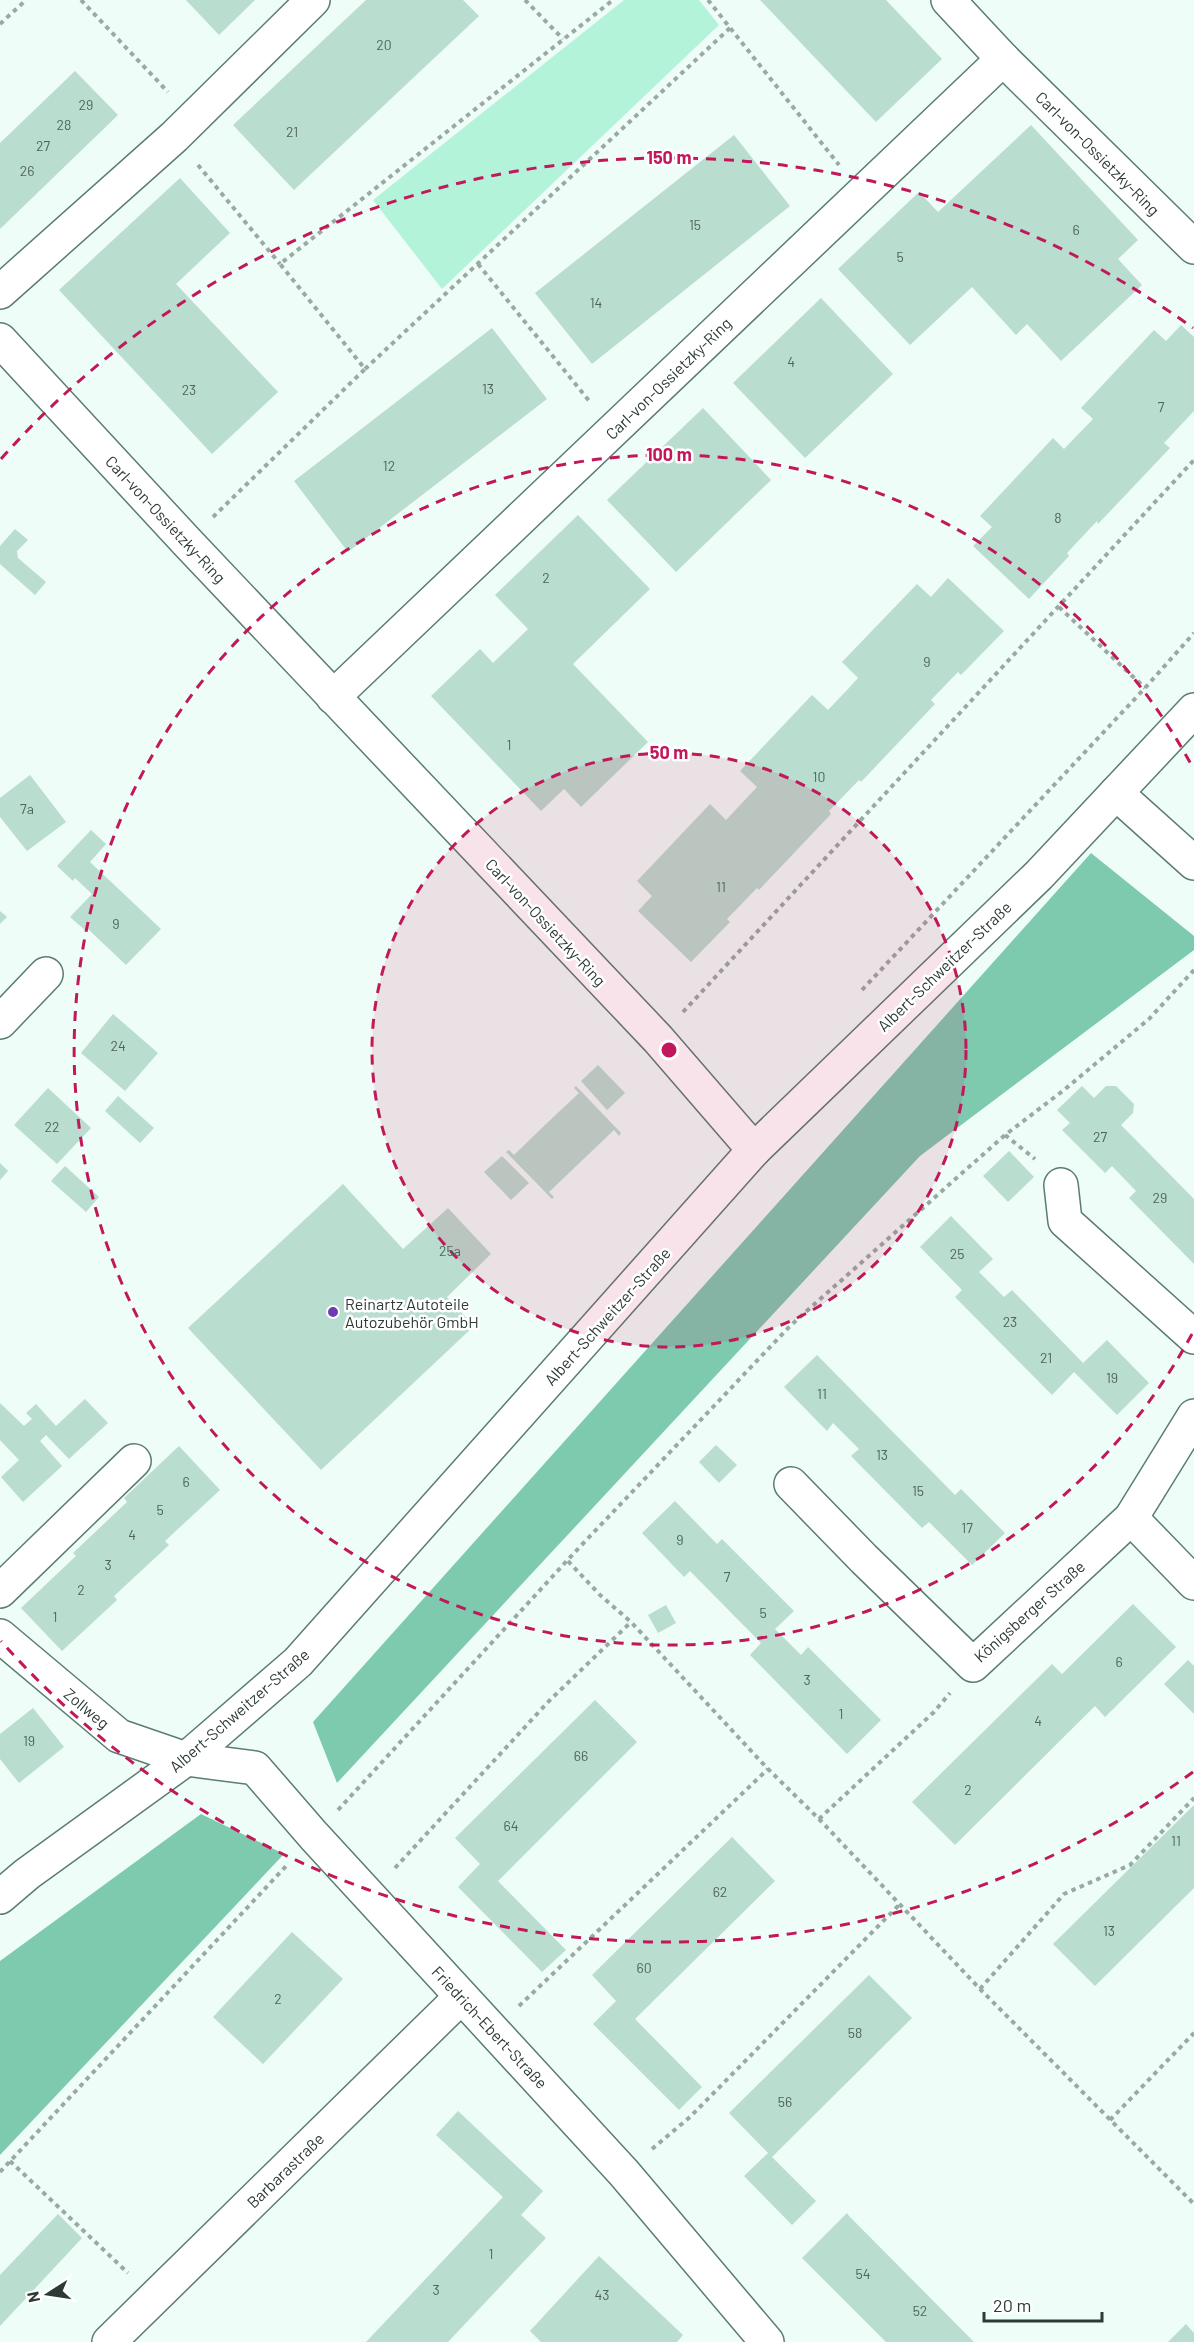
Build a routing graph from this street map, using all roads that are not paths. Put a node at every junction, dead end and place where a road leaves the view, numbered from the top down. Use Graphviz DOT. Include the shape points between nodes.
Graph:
graph roads {
  1 [pos="313,0"];
  2 [pos="948,0"];
  3 [pos="1003,59"];
  4 [pos="1194,247"];
  5 [pos="0,292"];
  6 [pos="0,340"];
  7 [pos="333,697"];
  8 [pos="1194,710"];
  9 [pos="1116,793"];
  10 [pos="1194,863"];
  11 [pos="46,974"];
  12 [pos="0,1022"];
  13 [pos="754,1150"];
  14 [pos="1061,1185"];
  15 [pos="1194,1337"];
  16 [pos="1194,1416"];
  17 [pos="134,1461"];
  18 [pos="791,1484"];
  19 [pos="1131,1518"];
  20 [pos="1194,1583"];
  21 [pos="0,1591"];
  22 [pos="0,1636"];
  23 [pos="186,1758"];
  24 [pos="0,1897"];
  25 [pos="461,1997"];
  26 [pos="109,2342"];
  27 [pos="767,2342"];
  1 -- 5 [label="street" via="183,128"];
  2 -- 3 [label="street, Carl-von-Ossietzky-Ring"];
  3 -- 4 [label="street, Carl-von-Ossietzky-Ring"];
  3 -- 7 [label="street, Carl-von-Ossietzky-Ring"];
  6 -- 7 [label="street, Carl-von-Ossietzky-Ring"];
  7 -- 13 [label="street, Carl-von-Ossietzky-Ring" via="658,1040"];
  8 -- 9 [label="street, Albert-Schweitzer-Straße"];
  9 -- 10 [label="street"];
  9 -- 13 [label="street, Albert-Schweitzer-Straße" via="1039,875"];
  11 -- 12 [label="street"];
  13 -- 23 [label="street, Albert-Schweitzer-Straße" via="298,1662"];
  14 -- 15 [label="street" via="1065,1221"];
  16 -- 19 [label="street, Königsberger Straße"];
  17 -- 21 [label="street"];
  18 -- 19 [label="street, Königsberger Straße" via="973,1665"];
  19 -- 20 [label="street"];
  22 -- 23 [label="street, Zollweg" via="119,1736"];
  23 -- 24 [label="street, Albert-Schweitzer-Straße"];
  23 -- 25 [label="street, Friedrich-Ebert-Straße" via="255,1768"];
  25 -- 26 [label="street, Barbarastraße"];
  25 -- 27 [label="street, Friedrich-Ebert-Straße" via="624,2173"];
}
